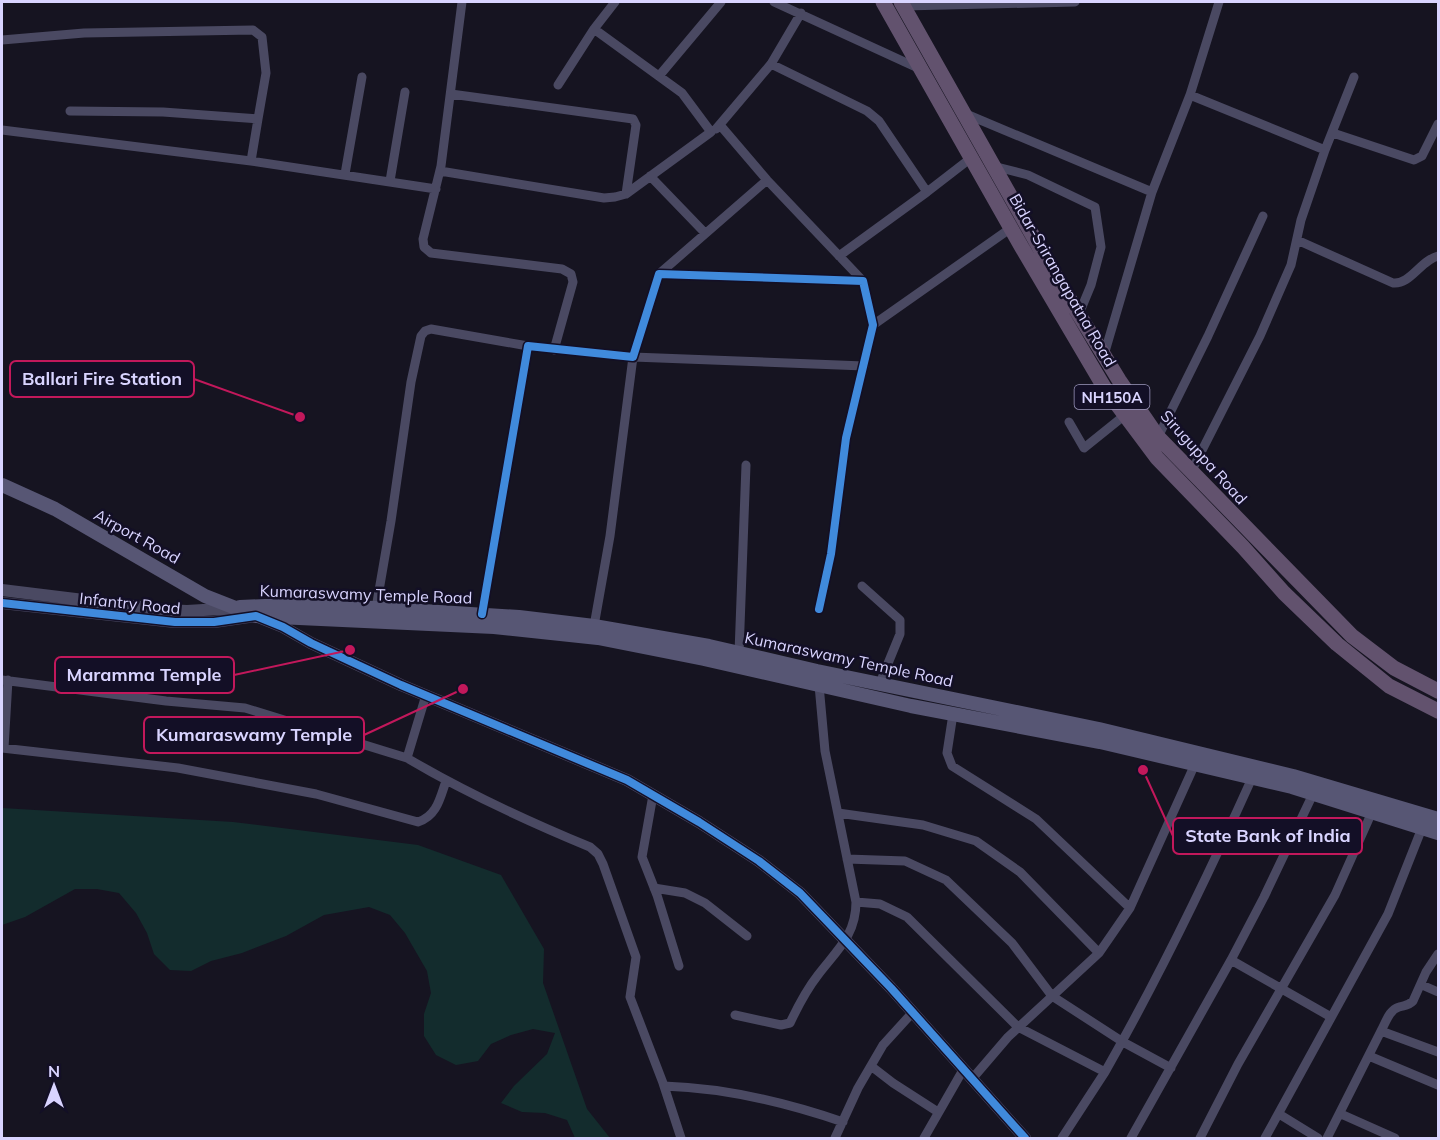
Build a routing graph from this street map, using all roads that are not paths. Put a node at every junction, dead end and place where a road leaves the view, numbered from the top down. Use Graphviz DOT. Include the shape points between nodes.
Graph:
graph roads {
  1 [pos="462,2"];
  2 [pos="615,2"];
  3 [pos="721,2"];
  4 [pos="774,2"];
  5 [pos="883,2"];
  6 [pos="1075,2"];
  7 [pos="1218,2"];
  8 [pos="902,4"];
  9 [pos="801,13"];
  10 [pos="594,29"];
  11 [pos="2,40"];
  12 [pos="771,64"];
  13 [pos="929,67"];
  14 [pos="659,76"];
  15 [pos="362,77"];
  16 [pos="1354,77"];
  17 [pos="558,85"];
  18 [pos="405,92"];
  19 [pos="451,94"];
  20 [pos="1190,95"];
  21 [pos="70,111"];
  22 [pos="964,113"];
  23 [pos="258,119"];
  24 [pos="1438,124"];
  25 [pos="720,125"];
  26 [pos="2,130"];
  27 [pos="711,132"];
  28 [pos="1333,133"];
  29 [pos="1325,150"];
  30 [pos="971,158"];
  31 [pos="251,161"];
  32 [pos="993,166"];
  33 [pos="440,171"];
  34 [pos="345,174"];
  35 [pos="650,176"];
  36 [pos="767,180"];
  37 [pos="390,182"];
  38 [pos="436,189"];
  39 [pos="927,192"];
  40 [pos="1152,192"];
  41 [pos="626,194"];
  42 [pos="1263,216"];
  43 [pos="1011,228"];
  44 [pos="705,233"];
  45 [pos="1297,240"];
  46 [pos="839,256"];
  47 [pos="1438,256"];
  48 [pos="659,274"];
  49 [pos="863,281"];
  50 [pos="1079,314"];
  51 [pos="873,325"];
  52 [pos="528,346"];
  53 [pos="554,350"];
  54 [pos="1104,355"];
  55 [pos="633,357"];
  56 [pos="864,366"];
  57 [pos="1125,414"];
  58 [pos="1069,422"];
  59 [pos="1158,437"];
  60 [pos="747,465"];
  61 [pos="1191,472"];
  62 [pos="2,485"];
  63 [pos="862,586"];
  64 [pos="2,590"];
  65 [pos="2,603"];
  66 [pos="238,608"];
  67 [pos="376,608"];
  68 [pos="819,609"];
  69 [pos="482,614"];
  70 [pos="256,616"];
  71 [pos="594,626"];
  72 [pos="738,652"];
  73 [pos="4,680"];
  74 [pos="880,683"];
  75 [pos="819,685"];
  76 [pos="1438,691"];
  77 [pos="426,695"];
  78 [pos="1438,711"];
  79 [pos="953,714"];
  80 [pos="3,748"];
  81 [pos="407,758"];
  82 [pos="1195,764"];
  83 [pos="1252,778"];
  84 [pos="446,781"];
  85 [pos="1313,794"];
  86 [pos="653,795"];
  87 [pos="1372,812"];
  88 [pos="838,813"];
  89 [pos="1438,819"];
  90 [pos="1422,828"];
  91 [pos="1438,833"];
  92 [pos="847,859"];
  93 [pos="654,888"];
  94 [pos="856,902"];
  95 [pos="1130,908"];
  96 [pos="747,936"];
  97 [pos="846,941"];
  98 [pos="1099,953"];
  99 [pos="1438,954"];
  100 [pos="1231,960"];
  101 [pos="679,966"];
  102 [pos="1422,984"];
  103 [pos="1282,990"];
  104 [pos="1438,992"];
  105 [pos="1052,996"];
  106 [pos="912,1012"];
  107 [pos="735,1015"];
  108 [pos="1331,1017"];
  109 [pos="1018,1027"];
  110 [pos="1381,1031"];
  111 [pos="1123,1042"];
  112 [pos="1438,1052"];
  113 [pos="1369,1056"];
  114 [pos="871,1066"];
  115 [pos="1171,1068"];
  116 [pos="1105,1072"];
  117 [pos="967,1074"];
  118 [pos="1438,1085"];
  119 [pos="664,1086"];
  120 [pos="938,1112"];
  121 [pos="1279,1114"];
  122 [pos="1341,1114"];
  123 [pos="843,1122"];
  124 [pos="681,1138"];
  125 [pos="835,1138"];
  126 [pos="924,1138"];
  127 [pos="1025,1138"];
  128 [pos="1062,1138"];
  129 [pos="1131,1138"];
  130 [pos="1200,1138"];
  131 [pos="1265,1138"];
  132 [pos="1318,1138"];
  133 [pos="1327,1138"];
  134 [pos="1395,1138"];
  1 -- 19 [label="street"];
  2 -- 10 [label="street"];
  3 -- 14 [label="street"];
  4 -- 9 [label="street"];
  5 -- 13 [label="highway, Bidar-Srirangapatna Road / NH150A"];
  6 -- 8 [label="street"];
  7 -- 20 [label="street"];
  8 -- 13 [label="highway, Siruguppa Road / NH150A"];
  9 -- 12 [label="street"];
  9 -- 13 [label="street"];
  10 -- 14 [label="street"];
  10 -- 17 [label="street"];
  11 -- 23 [label="street" via="84,33 253,30 262,37 266,73"];
  12 -- 25 [label="street"];
  12 -- 39 [label="street" via="867,111 879,121"];
  13 -- 22 [label="highway, Siruguppa Road / NH150A"];
  13 -- 30 [label="highway, Bidar-Srirangapatna Road / NH150A"];
  14 -- 27 [label="street" via="682,93"];
  15 -- 34 [label="street"];
  16 -- 28 [label="street"];
  18 -- 37 [label="street"];
  19 -- 33 [label="street"];
  19 -- 41 [label="street" via="633,119 636,125"];
  20 -- 29 [label="street"];
  20 -- 40 [label="street"];
  21 -- 23 [label="street"];
  22 -- 32 [label="highway, Siruguppa Road / NH150A"];
  22 -- 40 [label="street"];
  23 -- 31 [label="street"];
  24 -- 28 [label="street" via="1422,156 1414,160"];
  25 -- 27 [label="street"];
  25 -- 36 [label="street"];
  26 -- 31 [label="street"];
  27 -- 35 [label="street"];
  28 -- 29 [label="street"];
  29 -- 45 [label="street"];
  30 -- 39 [label="street"];
  30 -- 43 [label="highway, Bidar-Srirangapatna Road / NH150A"];
  31 -- 34 [label="street"];
  32 -- 50 [label="highway, Siruguppa Road / NH150A"];
  32 -- 50 [label="street" via="1028,175 1095,207 1101,247"];
  33 -- 38 [label="street"];
  33 -- 41 [label="street" via="604,198"];
  34 -- 37 [label="street"];
  35 -- 41 [label="street"];
  35 -- 44 [label="street"];
  36 -- 44 [label="street"];
  36 -- 46 [label="street"];
  37 -- 38 [label="street"];
  38 -- 53 [label="street" via="423,239 424,247 431,253 562,269 571,274 573,282"];
  39 -- 46 [label="street"];
  40 -- 54 [label="street"];
  42 -- 59 [label="street"];
  43 -- 51 [label="street"];
  43 -- 57 [label="highway, Bidar-Srirangapatna Road / NH150A" via="1104,387"];
  44 -- 48 [label="street"];
  45 -- 47 [label="street" via="1400,284"];
  45 -- 61 [label="street" via="1291,266 1260,336"];
  46 -- 49 [label="street"];
  48 -- 49 [label="street"];
  48 -- 55 [label="street"];
  49 -- 51 [label="street"];
  50 -- 54 [label="highway, Siruguppa Road / NH150A"];
  51 -- 56 [label="street"];
  52 -- 53 [label="street"];
  52 -- 67 [label="street" via="431,329 421,336"];
  52 -- 69 [label="street"];
  53 -- 55 [label="street"];
  54 -- 59 [label="highway, Siruguppa Road / NH150A"];
  55 -- 56 [label="street"];
  55 -- 71 [label="street"];
  56 -- 68 [label="street" via="846,438 831,554"];
  57 -- 58 [label="street" via="1084,448"];
  57 -- 78 [label="highway, Bidar-Srirangapatna Road / NH150A" via="1157,458 1324,633 1389,686"];
  59 -- 61 [label="highway, Siruguppa Road / NH150A"];
  60 -- 72 [label="street"];
  61 -- 76 [label="highway, Siruguppa Road / NH150A" via="1352,636 1394,668"];
  62 -- 66 [label="main road, Airport Road" via="55,509 206,596"];
  63 -- 74 [label="street" via="900,620 900,634"];
  64 -- 66 [label="street, Infantry Road" via="165,610"];
  65 -- 70 [label="street, Infantry Road" via="175,622"];
  66 -- 67 [label="main road, Kumaraswamy Temple Road"];
  66 -- 70 [label="main road, Airport Road"];
  67 -- 69 [label="main road, Kumaraswamy Temple Road"];
  69 -- 71 [label="main road, Kumaraswamy Temple Road"];
  70 -- 75 [label="main road, Kumaraswamy Temple Road" via="494,627 598,638"];
  70 -- 77 [label="street"];
  71 -- 72 [label="main road, Kumaraswamy Temple Road"];
  72 -- 74 [label="main road, Kumaraswamy Temple Road"];
  73 -- 80 [label="street"];
  73 -- 81 [label="street" via="245,708"];
  74 -- 89 [label="main road, Kumaraswamy Temple Road" via="1236,762"];
  75 -- 79 [label="main road, Kumaraswamy Temple Road"];
  75 -- 88 [label="street" via="825,752"];
  77 -- 81 [label="street"];
  77 -- 86 [label="street" via="627,780"];
  79 -- 82 [label="main road, Kumaraswamy Temple Road"];
  79 -- 95 [label="street" via="946,753 952,766 1036,819"];
  80 -- 84 [label="street" via="178,768 316,794 418,822 434,813"];
  81 -- 84 [label="street"];
  82 -- 83 [label="main road, Kumaraswamy Temple Road"];
  82 -- 95 [label="street"];
  83 -- 85 [label="main road, Kumaraswamy Temple Road"];
  83 -- 111 [label="street"];
  84 -- 119 [label="street" via="598,854 636,957 630,996"];
  85 -- 87 [label="main road, Kumaraswamy Temple Road"];
  85 -- 100 [label="street"];
  86 -- 93 [label="street" via="642,857"];
  86 -- 97 [label="street" via="759,861 800,893"];
  87 -- 90 [label="main road, Kumaraswamy Temple Road"];
  87 -- 103 [label="street" via="1335,895"];
  88 -- 92 [label="street"];
  88 -- 98 [label="street" via="923,825 976,841 1020,872"];
  90 -- 91 [label="main road, Kumaraswamy Temple Road"];
  90 -- 108 [label="street" via="1388,914"];
  92 -- 94 [label="street"];
  92 -- 105 [label="street" via="905,861 946,880 1012,943"];
  93 -- 96 [label="street" via="685,893 705,903"];
  93 -- 101 [label="street"];
  94 -- 97 [label="street" via="856,918"];
  94 -- 109 [label="street" via="880,904 907,917"];
  95 -- 98 [label="street"];
  97 -- 106 [label="street"];
  97 -- 107 [label="street" via="817,976 790,1023 781,1026"];
  98 -- 105 [label="street"];
  99 -- 102 [label="street"];
  100 -- 103 [label="street"];
  100 -- 115 [label="street"];
  102 -- 104 [label="street"];
  102 -- 110 [label="street" via="1410,1005 1391,1012"];
  103 -- 108 [label="street"];
  103 -- 130 [label="street"];
  105 -- 109 [label="street"];
  105 -- 111 [label="street"];
  106 -- 114 [label="street"];
  106 -- 117 [label="street"];
  108 -- 121 [label="street"];
  109 -- 116 [label="street"];
  109 -- 117 [label="street"];
  110 -- 112 [label="street"];
  110 -- 113 [label="street"];
  111 -- 115 [label="street"];
  111 -- 116 [label="street"];
  113 -- 118 [label="street"];
  113 -- 122 [label="street"];
  114 -- 120 [label="street"];
  114 -- 123 [label="street"];
  115 -- 129 [label="street"];
  116 -- 128 [label="street"];
  117 -- 120 [label="street"];
  117 -- 127 [label="street"];
  119 -- 123 [label="street" via="710,1089 774,1101"];
  119 -- 124 [label="street"];
  120 -- 126 [label="street"];
  121 -- 131 [label="street"];
  121 -- 132 [label="street"];
  122 -- 133 [label="street"];
  122 -- 134 [label="street"];
  123 -- 125 [label="street"];
}
